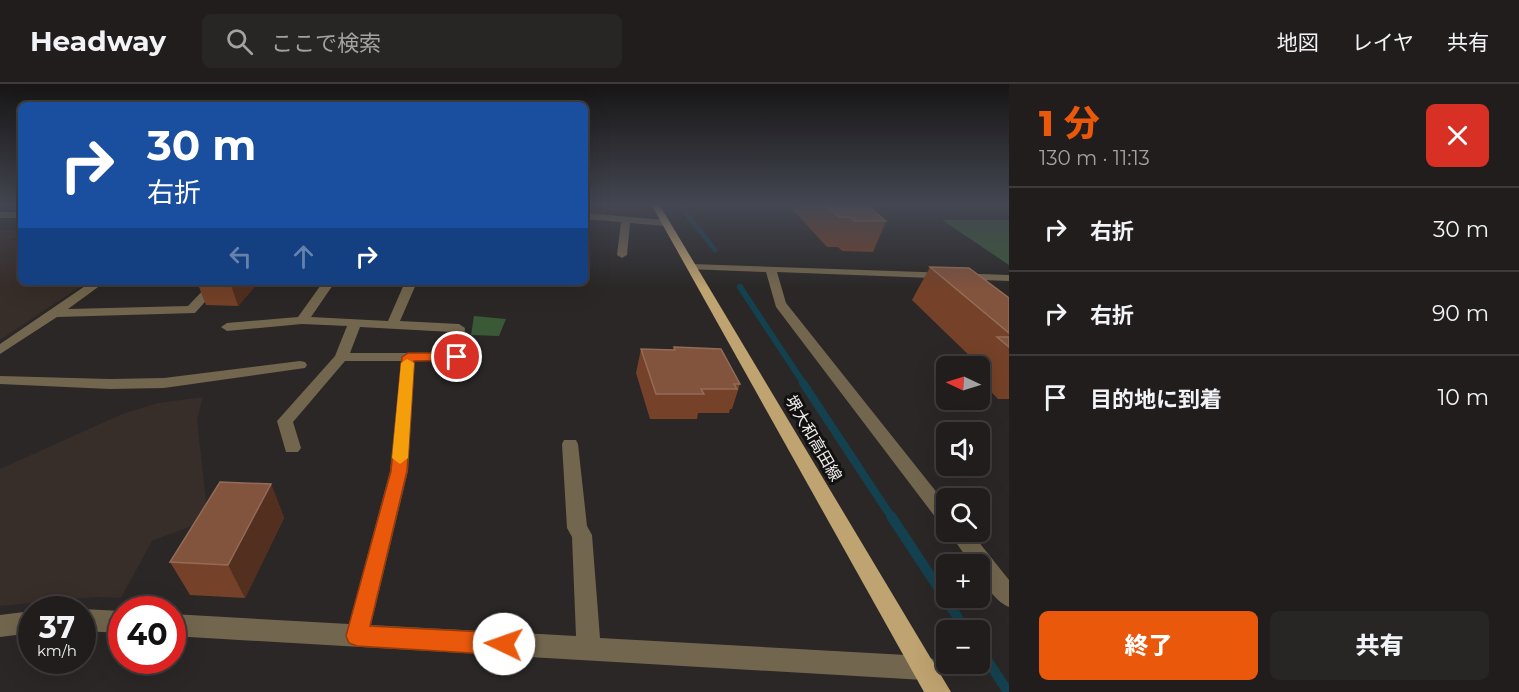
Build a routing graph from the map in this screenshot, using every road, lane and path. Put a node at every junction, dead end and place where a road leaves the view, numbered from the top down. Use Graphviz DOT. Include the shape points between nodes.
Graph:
graph roads {
  1 [pos="625,232"];
  2 [pos="672,232"];
  3 [pos="622,255"];
  4 [pos="692,267"];
  5 [pos="771,269"];
  6 [pos="1009,278"];
  7 [pos="95,285"];
  8 [pos="214,285"];
  9 [pos="326,285"];
  10 [pos="410,285"];
  11 [pos="55,313"];
  12 [pos="302,320"];
  13 [pos="355,323"];
  14 [pos="392,325"];
  15 [pos="227,327"];
  16 [pos="0,350"];
  17 [pos="341,357"];
  18 [pos="408,357"];
  19 [pos="300,365"];
  20 [pos="0,380"];
  21 [pos="570,444"];
  22 [pos="292,448"];
  23 [pos="936,504"];
  24 [pos="966,542"];
  25 [pos="1009,597"];
  26 [pos="18,624"];
  27 [pos="0,626"];
  28 [pos="186,626"];
  29 [pos="357,636"];
  30 [pos="589,649"];
  31 [pos="924,668"];
  32 [pos="938,692"];
  1 -- 3 [label="street"];
  2 -- 4 [label="main road, 堺大和高田線"];
  4 -- 5 [label="street"];
  4 -- 31 [label="main road, 堺大和高田線"];
  5 -- 6 [label="street"];
  5 -- 23 [label="street" via="780,304"];
  7 -- 11 [label="street"];
  8 -- 11 [label="street" via="191,310"];
  9 -- 12 [label="street"];
  10 -- 14 [label="street"];
  11 -- 16 [label="street"];
  12 -- 13 [label="street"];
  12 -- 15 [label="street"];
  13 -- 14 [label="street"];
  13 -- 17 [label="street"];
  14 -- 18 [label="street" via="459,328 457,357"];
  17 -- 18 [label="street"];
  17 -- 22 [label="street" via="285,421"];
  18 -- 29 [label="street" via="399,471"];
  19 -- 20 [label="street" via="164,382"];
  21 -- 30 [label="street" via="577,528 582,535"];
  24 -- 25 [label="street"];
  26 -- 27 [label="street"];
  28 -- 29 [label="street"];
  29 -- 30 [label="street"];
  30 -- 31 [label="street"];
  31 -- 32 [label="main road, 堺大和高田線"];
}
